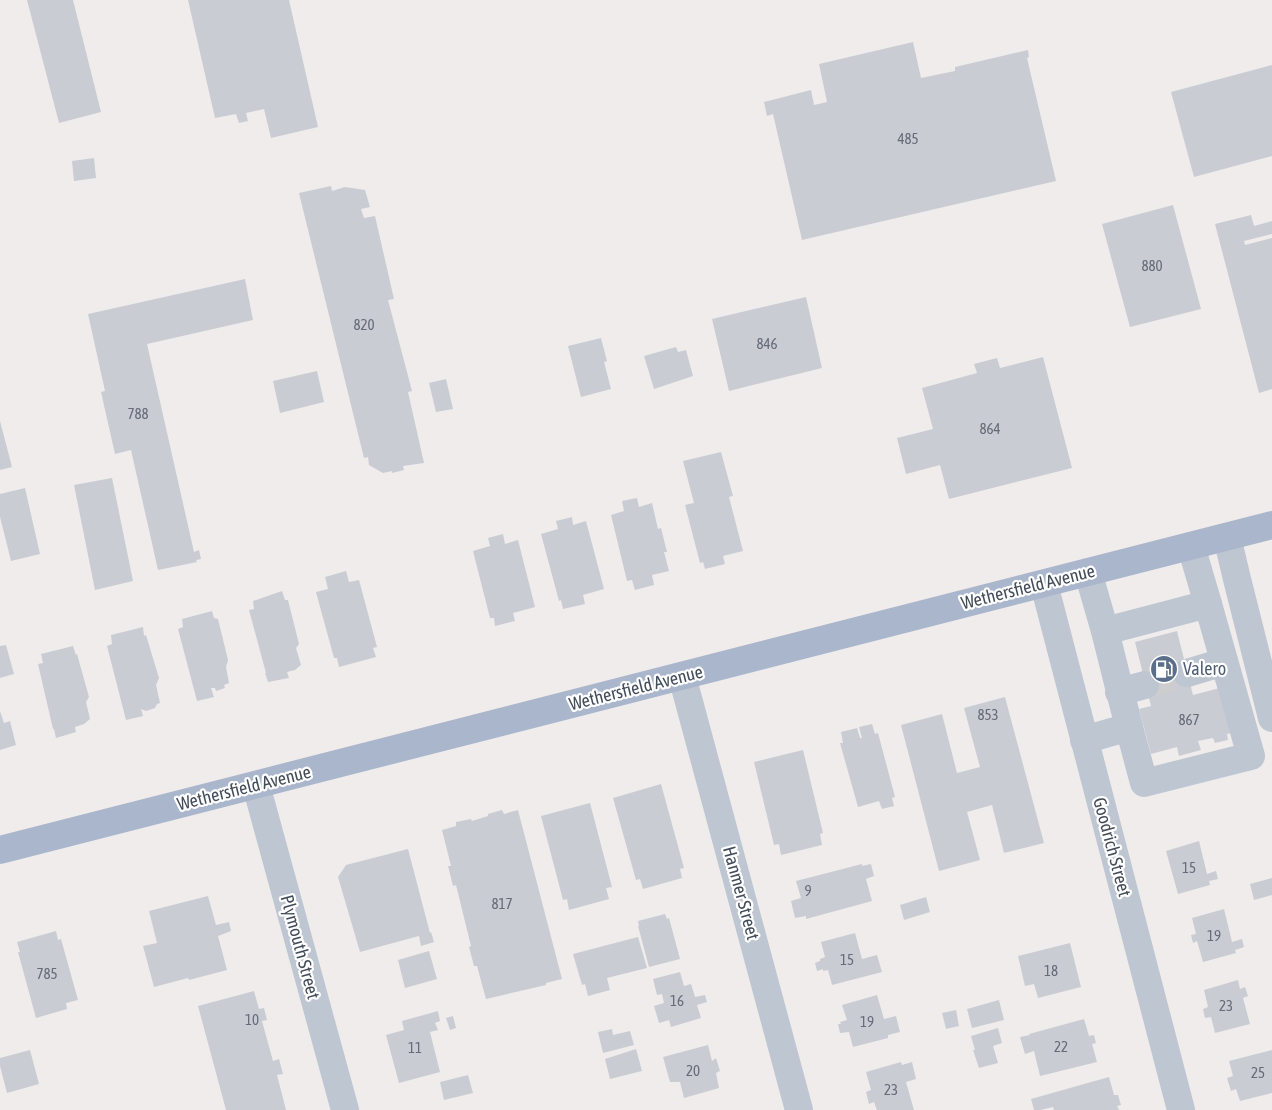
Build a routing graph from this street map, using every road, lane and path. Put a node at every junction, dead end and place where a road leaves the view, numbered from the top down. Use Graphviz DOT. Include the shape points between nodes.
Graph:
graph roads {
  1 [pos="1272,525"];
  2 [pos="1227,536"];
  3 [pos="1191,546"];
  4 [pos="1088,572"];
  5 [pos="1044,584"];
  6 [pos="1208,604"];
  7 [pos="1105,631"];
  8 [pos="1224,662"];
  9 [pos="1187,673"];
  10 [pos="682,676"];
  11 [pos="1145,685"];
  12 [pos="1119,692"];
  13 [pos="1272,718"];
  14 [pos="1129,727"];
  15 [pos="1084,740"];
  16 [pos="256,785"];
  17 [pos="0,850"];
  18 [pos="345,1110"];
  19 [pos="799,1110"];
  20 [pos="1181,1110"];
  1 -- 2 [label="main road, Wethersfield Avenue"];
  2 -- 3 [label="main road, Wethersfield Avenue"];
  2 -- 13 [label="street"];
  3 -- 4 [label="main road, Wethersfield Avenue"];
  3 -- 6 [label="street"];
  4 -- 5 [label="main road, Wethersfield Avenue"];
  4 -- 7 [label="street"];
  5 -- 10 [label="main road, Wethersfield Avenue"];
  5 -- 15 [label="street, Goodrich Street"];
  6 -- 7 [label="street"];
  6 -- 8 [label="street"];
  7 -- 12 [label="street"];
  8 -- 9 [label="street"];
  8 -- 14 [label="street" via="1251,756 1144,783"];
  10 -- 16 [label="main road, Wethersfield Avenue"];
  10 -- 19 [label="street, Hanmer Street"];
  11 -- 12 [label="street"];
  12 -- 14 [label="street"];
  14 -- 15 [label="street"];
  15 -- 20 [label="street, Goodrich Street"];
  16 -- 17 [label="main road, Wethersfield Avenue"];
  16 -- 18 [label="street, Plymouth Street"];
}
